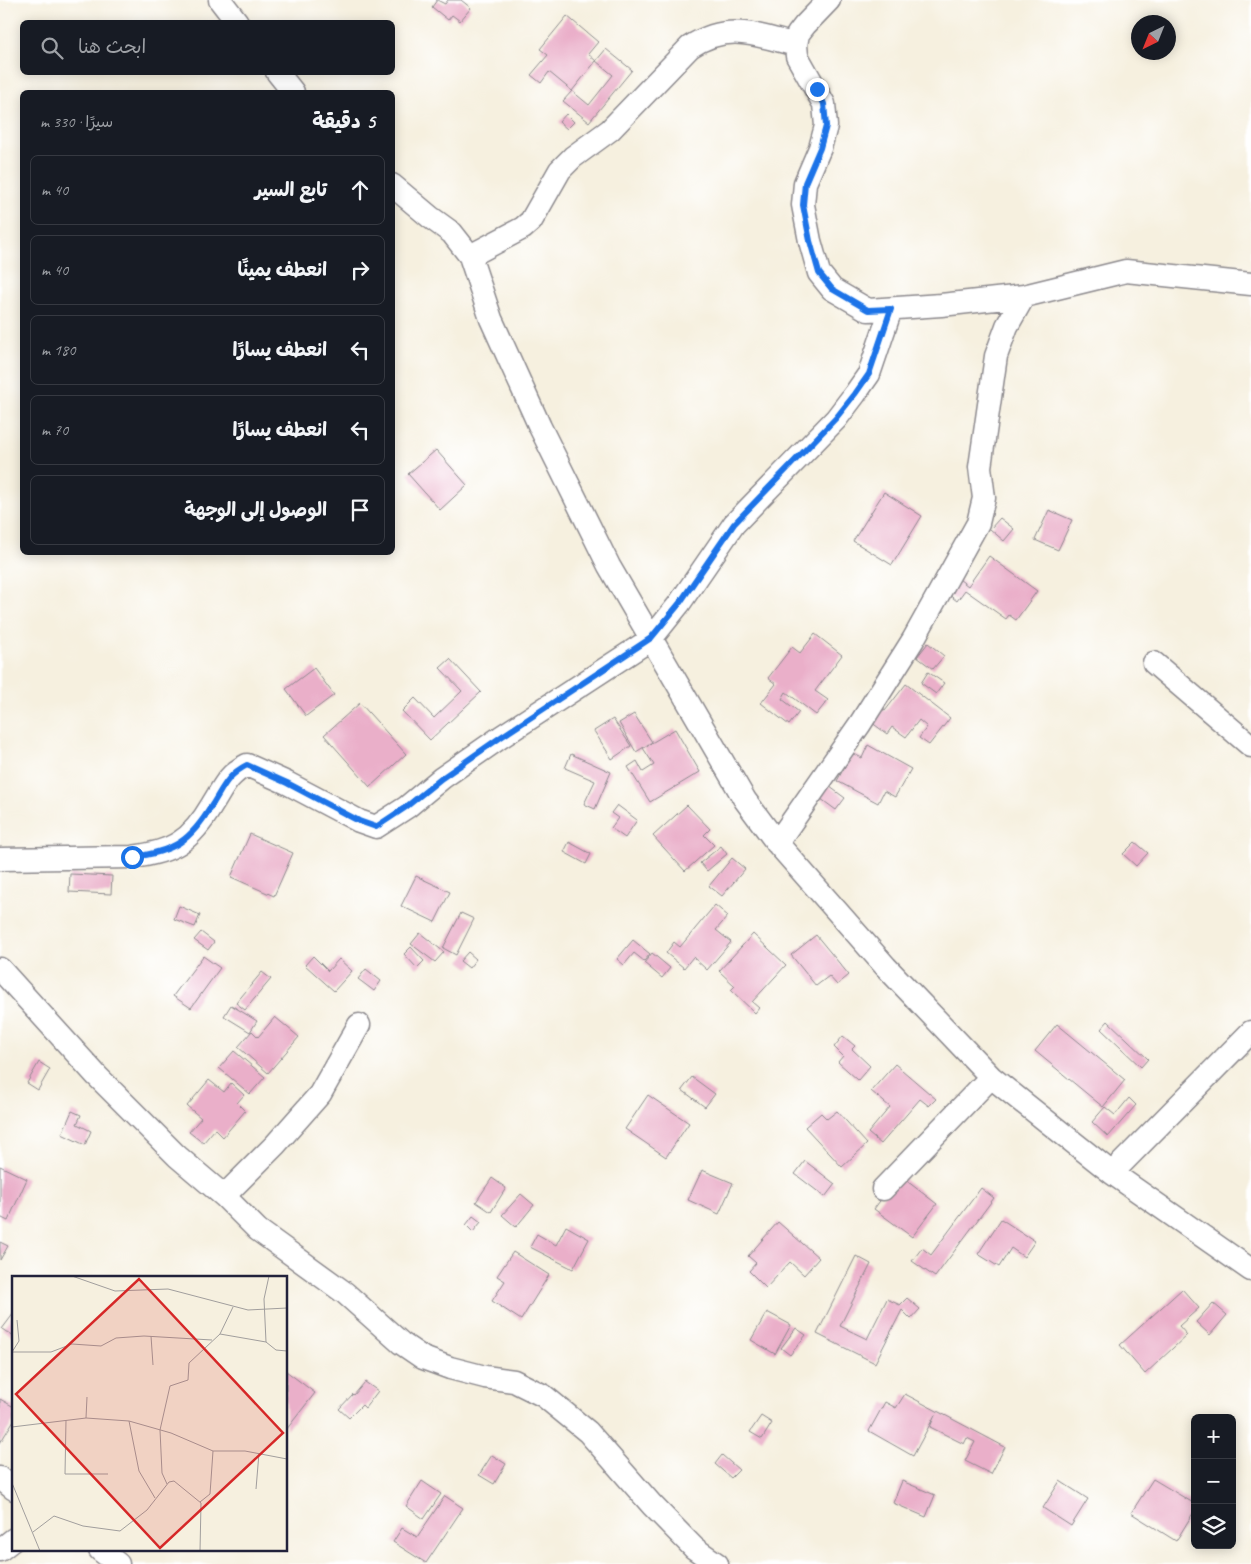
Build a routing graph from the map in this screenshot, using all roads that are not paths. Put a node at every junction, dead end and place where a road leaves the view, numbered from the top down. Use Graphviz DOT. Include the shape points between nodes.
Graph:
graph roads {
  1 [pos="829,0"];
  2 [pos="796,45"];
  3 [pos="279,75"];
  4 [pos="291,90"];
  5 [pos="395,188"];
  6 [pos="470,256"];
  7 [pos="1251,284"];
  8 [pos="1024,296"];
  9 [pos="891,309"];
  10 [pos="651,638"];
  11 [pos="1154,663"];
  12 [pos="1251,746"];
  13 [pos="777,843"];
  14 [pos="0,859"];
  15 [pos="0,969"];
  16 [pos="359,1025"];
  17 [pos="1251,1032"];
  18 [pos="991,1076"];
  19 [pos="1112,1173"];
  20 [pos="883,1189"];
  21 [pos="224,1196"];
  22 [pos="1251,1270"];
  23 [pos="0,1478"];
  24 [pos="12,1487"];
  25 [pos="12,1541"];
  26 [pos="0,1550"];
  27 [pos="103,1552"];
  28 [pos="118,1564"];
  29 [pos="717,1564"];
  1 -- 2 [label="street" via="798,34"];
  2 -- 6 [label="street" via="747,33 722,33 704,38 690,47 610,130 560,170 531,221"];
  2 -- 9 [label="street" via="797,56 824,104 826,126 805,183 803,205 819,273 832,289 868,310"];
  3 -- 4 [label="street"];
  5 -- 6 [label="street" via="452,233"];
  6 -- 10 [label="street" via="491,319 540,427 609,566"];
  7 -- 8 [label="street" via="1126,271"];
  8 -- 9 [label="street"];
  8 -- 13 [label="street" via="1007,326 996,356 980,468 984,498 978,523 860,724"];
  9 -- 10 [label="street" via="869,374 855,394 734,524 679,604"];
  10 -- 13 [label="street" via="746,800"];
  10 -- 14 [label="street" via="501,737 376,827 247,765 226,780 191,835 177,845 153,854 132,857"];
  11 -- 12 [label="street"];
  13 -- 18 [label="street" via="886,967"];
  15 -- 21 [label="street" via="97,1076 177,1156"];
  16 -- 21 [label="street" via="320,1094"];
  17 -- 19 [label="street"];
  18 -- 19 [label="street"];
  18 -- 20 [label="street"];
  19 -- 22 [label="street"];
  21 -- 29 [label="street" via="258,1230 345,1293 401,1343 423,1358 485,1377 514,1381 544,1396 588,1432 694,1548"];
  23 -- 24 [label="street"];
  25 -- 26 [label="street"];
  27 -- 28 [label="street"];
}
